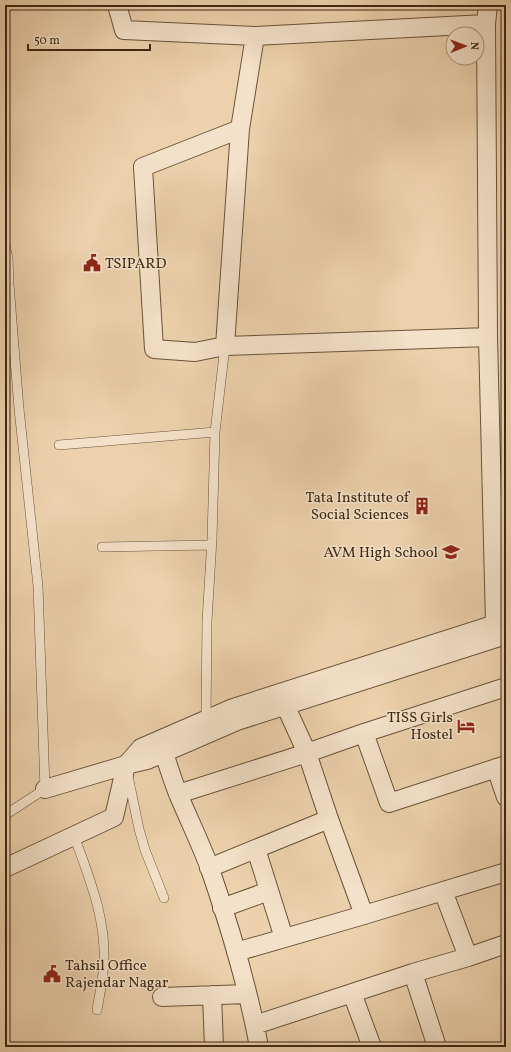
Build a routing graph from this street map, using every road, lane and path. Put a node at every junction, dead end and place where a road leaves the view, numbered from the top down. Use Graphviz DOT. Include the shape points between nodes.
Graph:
graph roads {
  1 [pos="117,5"];
  2 [pos="488,5"];
  3 [pos="486,24"];
  4 [pos="256,36"];
  5 [pos="240,129"];
  6 [pos="5,245"];
  7 [pos="488,337"];
  8 [pos="225,346"];
  9 [pos="215,432"];
  10 [pos="59,445"];
  11 [pos="211,545"];
  12 [pos="102,547"];
  13 [pos="501,629"];
  14 [pos="506,686"];
  15 [pos="283,700"];
  16 [pos="206,720"];
  17 [pos="364,733"];
  18 [pos="164,753"];
  19 [pos="307,753"];
  20 [pos="126,765"];
  21 [pos="501,766"];
  22 [pos="45,789"];
  23 [pos="178,794"];
  24 [pos="506,797"];
  25 [pos="5,814"];
  26 [pos="329,819"];
  27 [pos="74,836"];
  28 [pos="256,849"];
  29 [pos="5,868"];
  30 [pos="209,868"];
  31 [pos="506,872"];
  32 [pos="443,891"];
  33 [pos="269,892"];
  34 [pos="164,898"];
  35 [pos="222,908"];
  36 [pos="364,916"];
  37 [pos="284,938"];
  38 [pos="506,944"];
  39 [pos="236,952"];
  40 [pos="468,958"];
  41 [pos="413,973"];
  42 [pos="352,993"];
  43 [pos="247,994"];
  44 [pos="212,995"];
  45 [pos="162,997"];
  46 [pos="97,1010"];
  47 [pos="255,1025"];
  48 [pos="214,1047"];
  49 [pos="259,1047"];
  50 [pos="372,1047"];
  51 [pos="437,1047"];
  1 -- 4 [label="street" via="124,30"];
  2 -- 3 [label="street"];
  3 -- 4 [label="street"];
  3 -- 7 [label="street"];
  4 -- 5 [label="street"];
  5 -- 8 [label="street"];
  5 -- 8 [label="street" via="143,167 154,350 195,352"];
  6 -- 22 [label="lane" via="38,586"];
  7 -- 8 [label="street"];
  7 -- 13 [label="street"];
  8 -- 9 [label="lane"];
  9 -- 10 [label="lane"];
  9 -- 11 [label="lane"];
  11 -- 12 [label="lane"];
  11 -- 16 [label="lane"];
  13 -- 15 [label="street"];
  14 -- 17 [label="street"];
  15 -- 16 [label="street" via="233,708"];
  15 -- 18 [label="street"];
  15 -- 19 [label="street"];
  16 -- 20 [label="street" via="140,748"];
  17 -- 19 [label="street"];
  17 -- 21 [label="street" via="390,802"];
  18 -- 20 [label="street"];
  18 -- 23 [label="street"];
  19 -- 23 [label="street"];
  19 -- 26 [label="street"];
  20 -- 22 [label="street"];
  20 -- 27 [label="street" via="114,817"];
  20 -- 34 [label="lane" via="139,829"];
  21 -- 24 [label="street"];
  22 -- 25 [label="lane"];
  23 -- 30 [label="street"];
  26 -- 28 [label="street"];
  26 -- 36 [label="street"];
  27 -- 29 [label="street"];
  27 -- 46 [label="lane" via="95,894 101,924 104,947 103,972"];
  28 -- 30 [label="street"];
  28 -- 33 [label="street"];
  30 -- 35 [label="street"];
  31 -- 32 [label="street"];
  32 -- 36 [label="street"];
  32 -- 40 [label="street"];
  33 -- 35 [label="street"];
  33 -- 37 [label="street"];
  35 -- 39 [label="street"];
  36 -- 37 [label="street"];
  37 -- 39 [label="street"];
  38 -- 40 [label="street"];
  39 -- 43 [label="street"];
  40 -- 41 [label="street"];
  41 -- 42 [label="street"];
  41 -- 51 [label="street"];
  42 -- 47 [label="street"];
  42 -- 50 [label="street"];
  43 -- 44 [label="street"];
  43 -- 47 [label="street"];
  44 -- 45 [label="street"];
  44 -- 48 [label="street"];
  47 -- 49 [label="street"];
}
